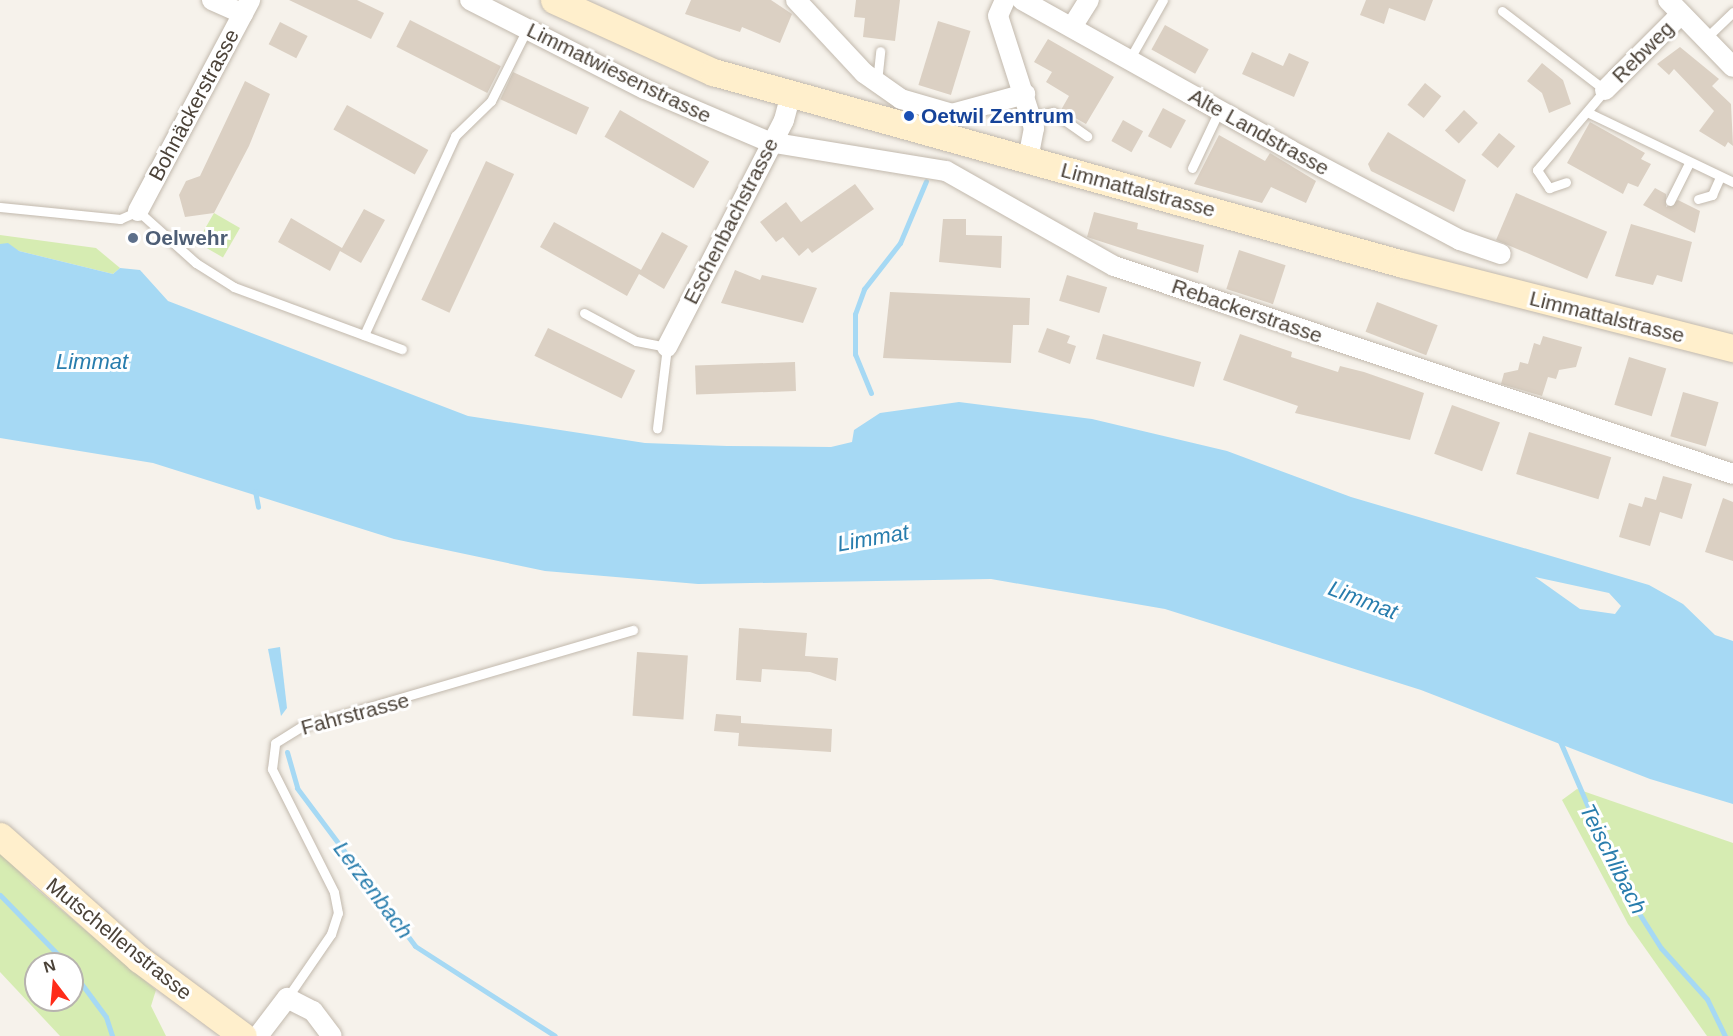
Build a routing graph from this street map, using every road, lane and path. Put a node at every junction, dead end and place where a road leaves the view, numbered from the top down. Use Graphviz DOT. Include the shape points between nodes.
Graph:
graph roads {
  1 [pos="212,0"];
  2 [pos="470,0"];
  3 [pos="554,0"];
  4 [pos="796,0"];
  5 [pos="1008,0"];
  6 [pos="1089,0"];
  7 [pos="1163,0"];
  8 [pos="247,7"];
  9 [pos="1675,7"];
  10 [pos="1502,11"];
  11 [pos="1733,12"];
  12 [pos="1072,27"];
  13 [pos="527,29"];
  14 [pos="1705,39"];
  15 [pos="880,51"];
  16 [pos="1129,60"];
  17 [pos="1733,67"];
  18 [pos="877,84"];
  19 [pos="1605,90"];
  20 [pos="791,93"];
  21 [pos="1024,94"];
  22 [pos="1219,111"];
  23 [pos="1589,113"];
  24 [pos="1031,117"];
  25 [pos="1088,136"];
  26 [pos="769,142"];
  27 [pos="1028,159"];
  28 [pos="1689,163"];
  29 [pos="1192,168"];
  30 [pos="1720,177"];
  31 [pos="1566,182"];
  32 [pos="1733,182"];
  33 [pos="1698,200"];
  34 [pos="1670,201"];
  35 [pos="0,207"];
  36 [pos="138,210"];
  37 [pos="1501,254"];
  38 [pos="584,313"];
  39 [pos="364,335"];
  40 [pos="667,347"];
  41 [pos="1733,348"];
  42 [pos="402,349"];
  43 [pos="657,428"];
  44 [pos="1733,474"];
  45 [pos="633,630"];
  46 [pos="0,836"];
  47 [pos="287,998"];
  48 [pos="243,1036"];
  49 [pos="258,1036"];
  50 [pos="332,1036"];
  1 -- 8 [label="street"];
  2 -- 13 [label="street, Limmatwiesenstrasse"];
  3 -- 20 [label="main road, Limmattalstrasse" via="670,56"];
  4 -- 18 [label="street"];
  5 -- 12 [label="street, Alte Landstrasse"];
  5 -- 21 [label="street" via="998,16"];
  6 -- 12 [label="street"];
  7 -- 16 [label="lane"];
  8 -- 36 [label="street, Bohnäckerstrasse"];
  9 -- 14 [label="street"];
  9 -- 19 [label="street, Rebweg"];
  10 -- 19 [label="lane"];
  11 -- 14 [label="lane"];
  12 -- 16 [label="street, Alte Landstrasse"];
  13 -- 26 [label="street, Limmatwiesenstrasse"];
  13 -- 39 [label="lane" via="491,101 455,136 401,250 403,259"];
  14 -- 17 [label="street"];
  15 -- 18 [label="lane"];
  16 -- 22 [label="street, Alte Landstrasse"];
  18 -- 21 [label="street" via="901,99 952,114"];
  19 -- 23 [label="lane"];
  20 -- 26 [label="street, Eschenbachstrasse"];
  20 -- 27 [label="main road, Limmattalstrasse"];
  21 -- 24 [label="street"];
  22 -- 29 [label="lane"];
  22 -- 37 [label="street, Alte Landstrasse" via="1461,240"];
  23 -- 28 [label="lane"];
  23 -- 31 [label="lane" via="1537,170 1549,188"];
  24 -- 25 [label="lane" via="1053,112"];
  24 -- 27 [label="street"];
  26 -- 40 [label="street, Eschenbachstrasse"];
  26 -- 44 [label="street, Rebackerstrasse" via="946,171 1114,266"];
  27 -- 41 [label="main road, Limmattalstrasse" via="1599,316"];
  28 -- 30 [label="lane"];
  28 -- 34 [label="lane"];
  30 -- 32 [label="lane"];
  30 -- 33 [label="lane" via="1712,195"];
  35 -- 36 [label="lane" via="120,219"];
  36 -- 39 [label="lane" via="196,263 234,287"];
  38 -- 40 [label="lane" via="636,341"];
  39 -- 42 [label="lane"];
  40 -- 43 [label="lane"];
  45 -- 47 [label="lane, Fahrstrasse" via="302,728 275,743 272,769 334,892 338,913 331,934"];
  46 -- 48 [label="main road, Mutschellenstrasse" via="139,958"];
  47 -- 49 [label="street"];
  47 -- 50 [label="street" via="313,1011"];
}
